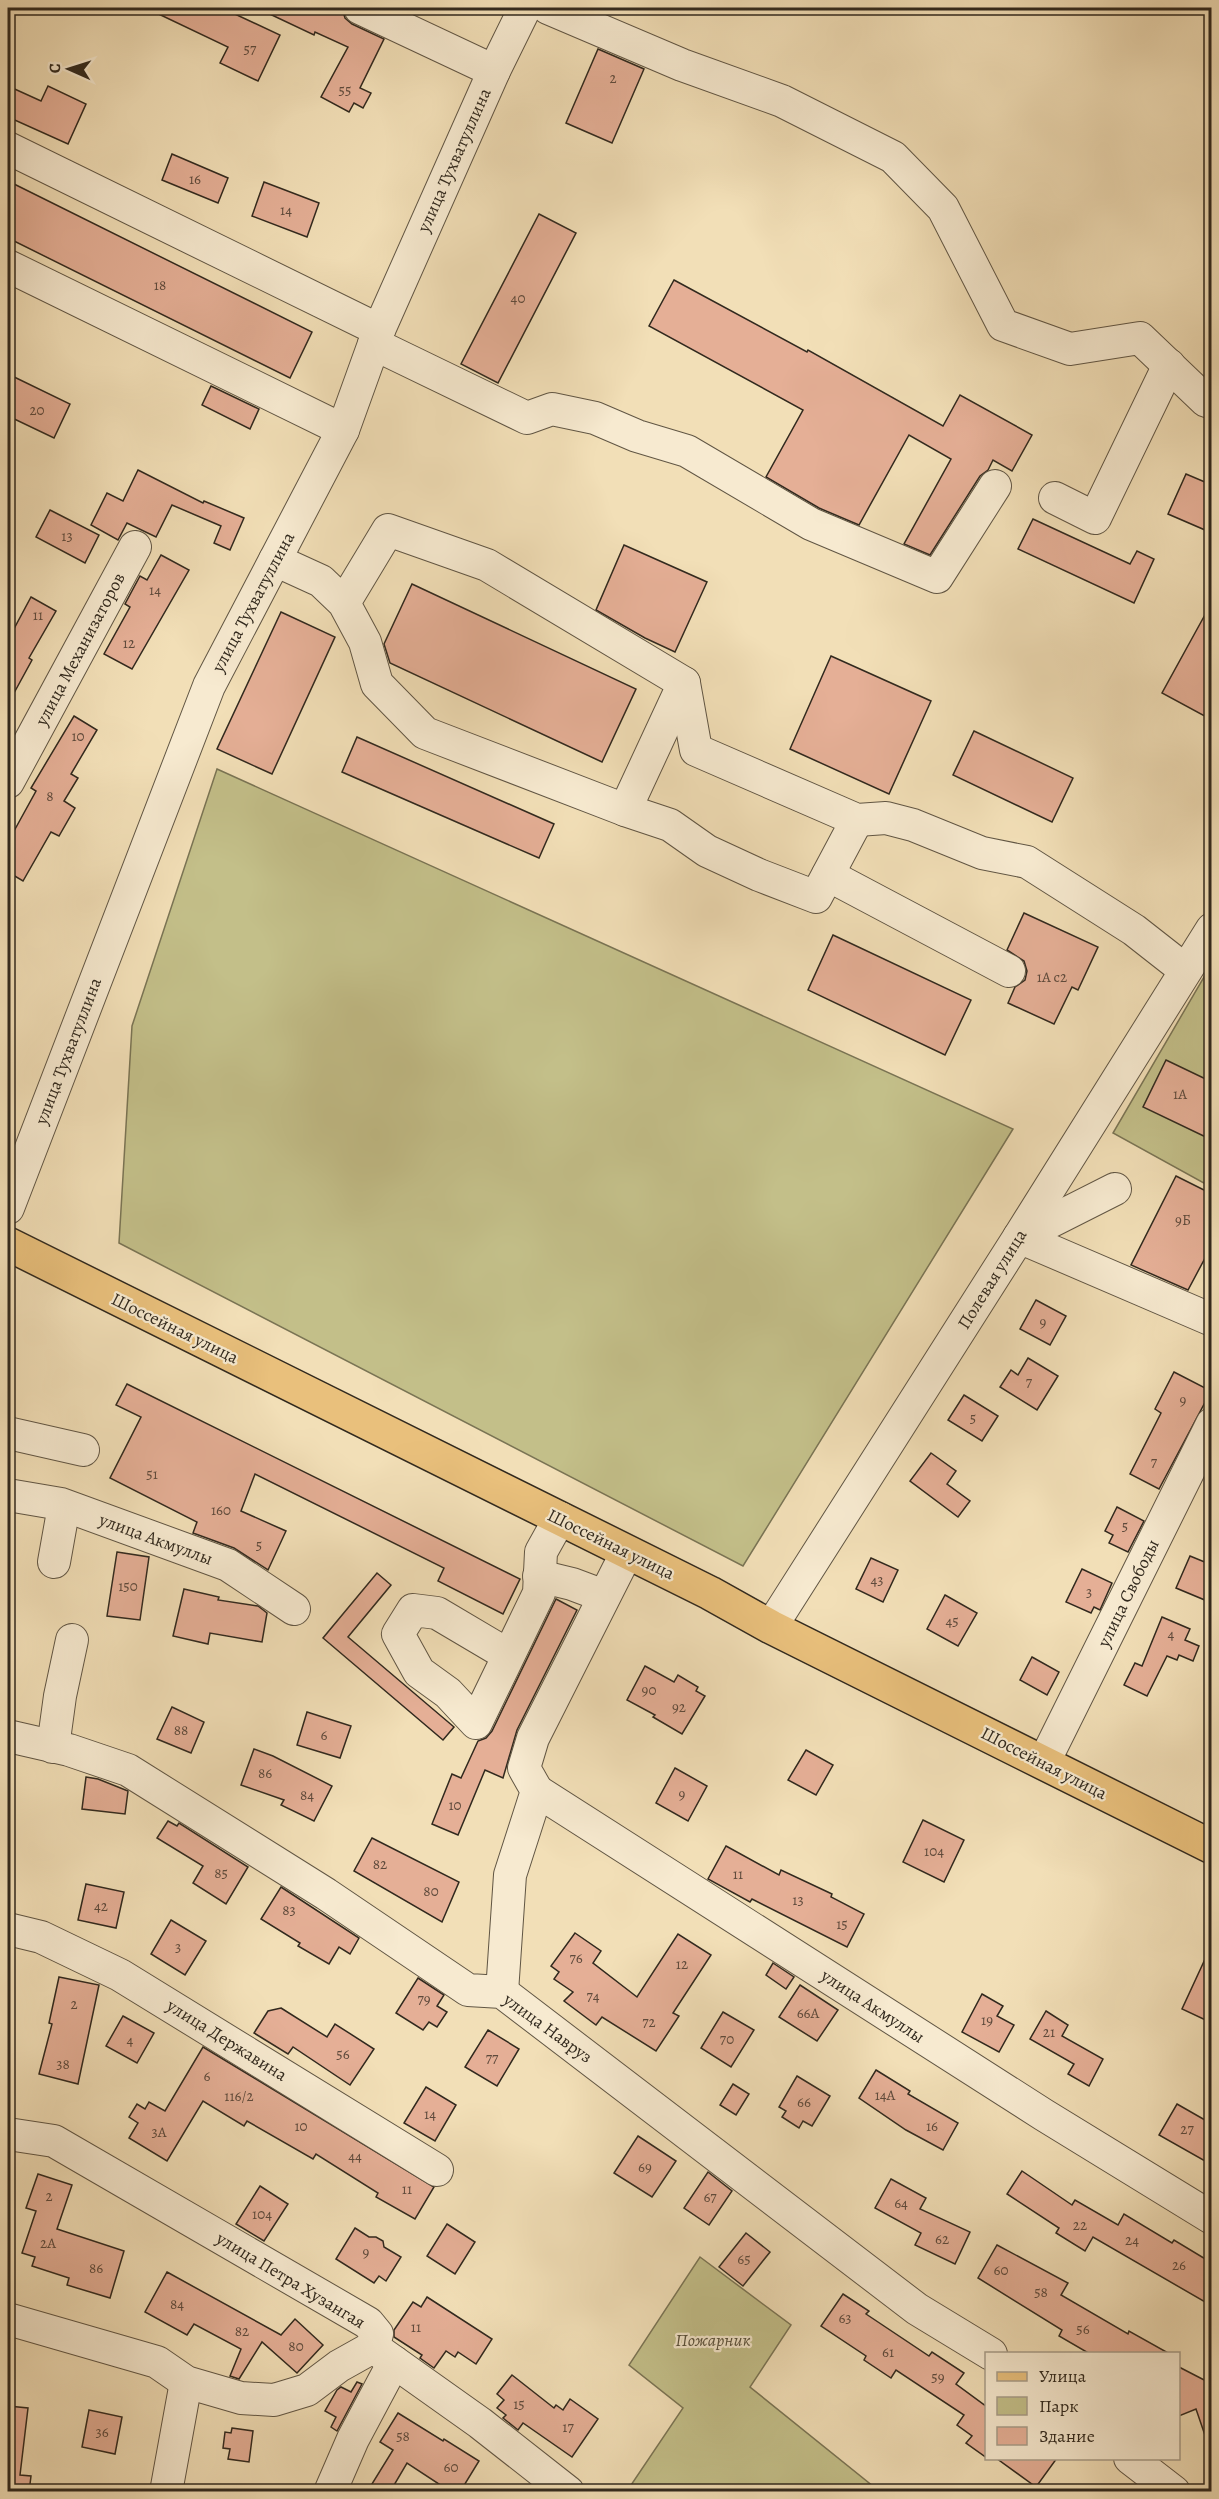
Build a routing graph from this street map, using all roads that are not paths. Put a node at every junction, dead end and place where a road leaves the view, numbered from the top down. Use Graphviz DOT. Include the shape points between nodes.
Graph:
graph roads {
  1 [pos="360,8"];
  2 [pos="525,8"];
  3 [pos="548,8"];
  4 [pos="494,71"];
  5 [pos="8,148"];
  6 [pos="8,266"];
  7 [pos="377,337"];
  8 [pos="1169,365"];
  9 [pos="1212,402"];
  10 [pos="343,430"];
  11 [pos="995,486"];
  12 [pos="1055,498"];
  13 [pos="135,547"];
  14 [pos="275,560"];
  15 [pos="344,603"];
  16 [pos="684,683"];
  17 [pos="8,782"];
  18 [pos="625,810"];
  19 [pos="857,820"];
  20 [pos="828,875"];
  21 [pos="1212,929"];
  22 [pos="1185,970"];
  23 [pos="1009,971"];
  24 [pos="1115,1189"];
  25 [pos="8,1208"];
  26 [pos="1019,1237"];
  27 [pos="8,1244"];
  28 [pos="1212,1320"];
  29 [pos="1212,1424"];
  30 [pos="8,1432"];
  31 [pos="83,1450"];
  32 [pos="8,1495"];
  33 [pos="64,1506"];
  34 [pos="560,1518"];
  35 [pos="627,1552"];
  36 [pos="54,1562"];
  37 [pos="539,1576"];
  38 [pos="604,1596"];
  39 [pos="294,1609"];
  40 [pos="771,1627"];
  41 [pos="72,1640"];
  42 [pos="508,1655"];
  43 [pos="8,1736"];
  44 [pos="53,1747"];
  45 [pos="1044,1762"];
  46 [pos="537,1791"];
  47 [pos="1212,1847"];
  48 [pos="8,1929"];
  49 [pos="502,1992"];
  50 [pos="8,2134"];
  51 [pos="437,2170"];
  52 [pos="1212,2218"];
  53 [pos="8,2319"];
  54 [pos="988,2352"];
  55 [pos="384,2355"];
  56 [pos="186,2382"];
  57 [pos="1133,2460"];
  58 [pos="166,2492"];
  59 [pos="330,2492"];
  60 [pos="568,2492"];
  61 [pos="1174,2492"];
  1 -- 4 [label="street"];
  2 -- 4 [label="street, улица Тухватуллина"];
  3 -- 8 [label="street" via="682,65 782,101 894,156 943,208 1003,325 1070,349 1140,338"];
  4 -- 7 [label="street, улица Тухватуллина"];
  5 -- 7 [label="street"];
  6 -- 10 [label="street"];
  7 -- 10 [label="street, улица Тухватуллина"];
  7 -- 11 [label="street" via="527,418 552,409 595,417 637,436 687,451 811,524 937,578"];
  8 -- 9 [label="street" via="1206,401"];
  8 -- 12 [label="street" via="1095,518"];
  10 -- 14 [label="street, улица Тухватуллина"];
  13 -- 17 [label="street, улица Механизаторов"];
  14 -- 15 [label="street" via="321,580"];
  14 -- 25 [label="street, улица Тухватуллина" via="209,686"];
  15 -- 16 [label="street" via="388,530 487,565"];
  15 -- 18 [label="street" via="365,642 377,684 425,733"];
  16 -- 18 [label="street"];
  16 -- 19 [label="street" via="696,750"];
  18 -- 20 [label="street" via="669,825 707,851 805,894 816,897"];
  19 -- 20 [label="street"];
  19 -- 22 [label="street" via="886,818 914,825 982,853 1027,862 1134,930"];
  20 -- 23 [label="street"];
  21 -- 22 [label="street, Полевая улица"];
  22 -- 26 [label="street, Полевая улица"];
  24 -- 26 [label="street"];
  26 -- 28 [label="street"];
  26 -- 40 [label="street, Полевая улица"];
  27 -- 34 [label="main road, Шоссейная улица"];
  29 -- 45 [label="street, улица Свободы"];
  30 -- 31 [label="street"];
  32 -- 33 [label="street, улица Акмуллы"];
  33 -- 36 [label="street"];
  33 -- 39 [label="street, улица Акмуллы" via="228,1565"];
  34 -- 35 [label="main road, Шоссейная улица"];
  34 -- 37 [label="street" via="541,1552"];
  35 -- 38 [label="street"];
  35 -- 40 [label="main road, Шоссейная улица"];
  37 -- 38 [label="street"];
  37 -- 42 [label="street" via="539,1593"];
  38 -- 46 [label="street" via="533,1738 524,1768"];
  40 -- 45 [label="main road, Шоссейная улица"];
  41 -- 44 [label="street"];
  43 -- 44 [label="street, улица Навруз"];
  44 -- 49 [label="street, улица Навруз" via="128,1770 326,1894 468,1990"];
  45 -- 47 [label="main road, Шоссейная улица"];
  46 -- 49 [label="street" via="510,1875"];
  46 -- 52 [label="street, улица Акмуллы"];
  48 -- 51 [label="street, улица Державина" via="41,1937 120,1975"];
  49 -- 54 [label="street, улица Навруз" via="917,2309"];
  50 -- 55 [label="street, улица Петра Хузангая" via="54,2141 368,2323 377,2334"];
  53 -- 56 [label="street" via="158,2362"];
  55 -- 56 [label="street" via="339,2366 307,2390 274,2400 241,2398"];
  55 -- 59 [label="street"];
  55 -- 60 [label="street"];
  56 -- 58 [label="street"];
  57 -- 61 [label="street"];
}
